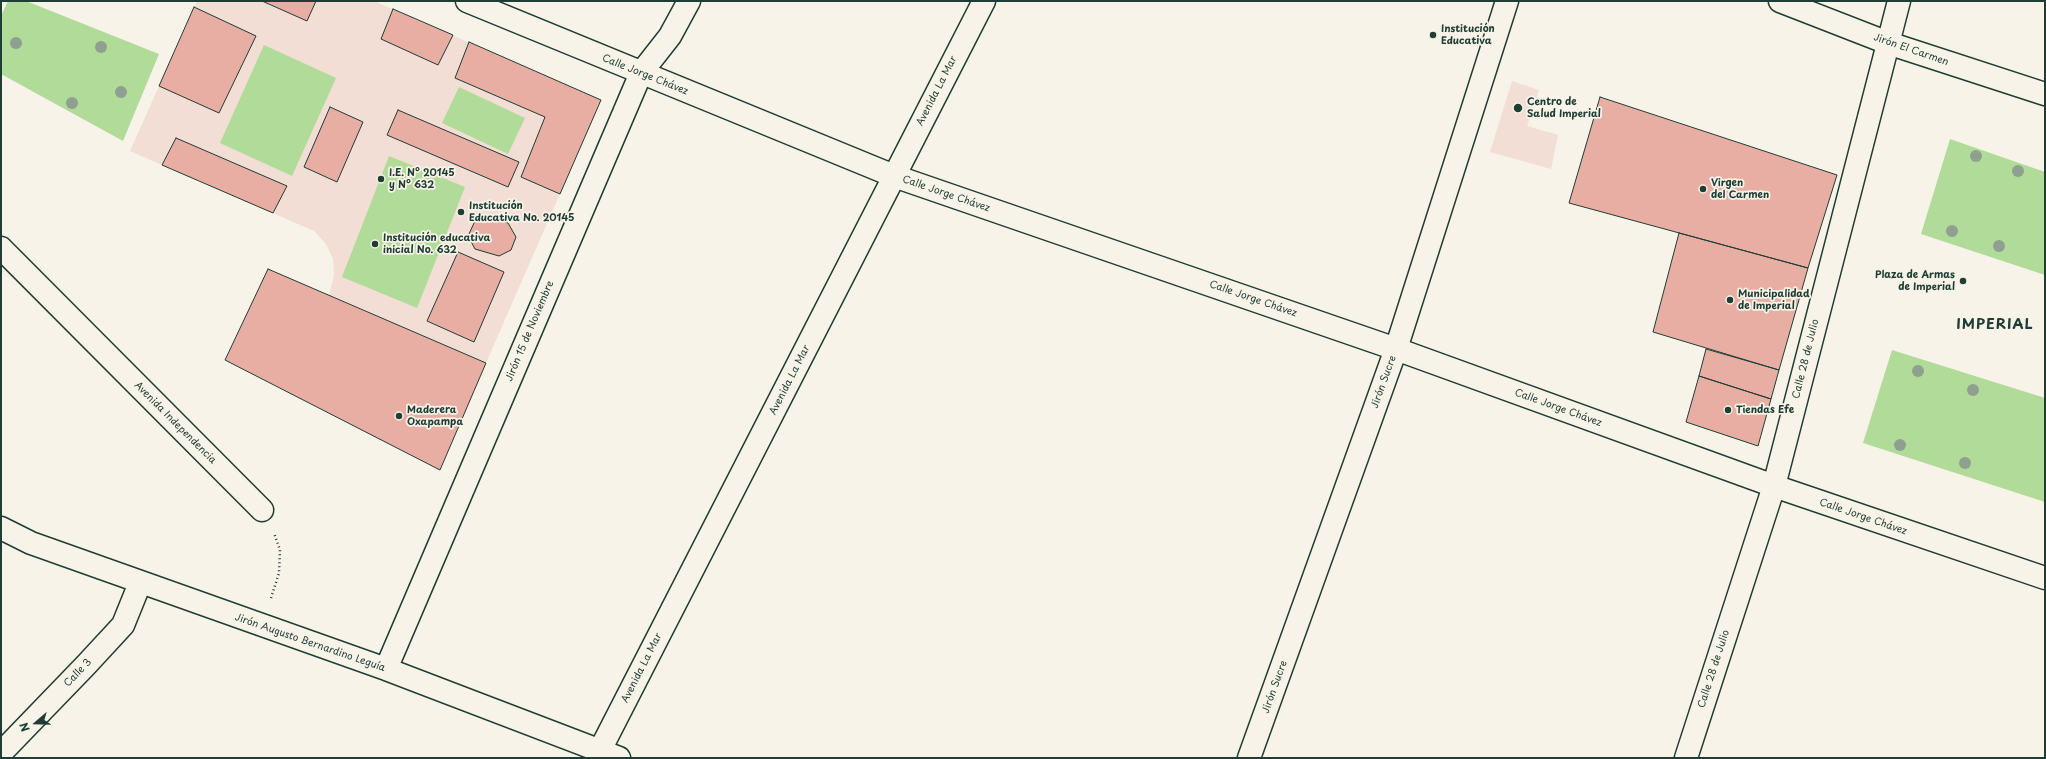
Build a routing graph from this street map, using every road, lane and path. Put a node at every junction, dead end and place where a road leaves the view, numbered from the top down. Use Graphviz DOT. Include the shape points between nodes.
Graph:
graph roads {
  1 [pos="467,1"];
  2 [pos="689,1"];
  3 [pos="984,1"];
  4 [pos="1507,1"];
  5 [pos="1780,1"];
  6 [pos="1899,1"];
  7 [pos="1888,43"];
  8 [pos="641,73"];
  9 [pos="2045,94"];
  10 [pos="894,176"];
  11 [pos="1,248"];
  12 [pos="1396,349"];
  13 [pos="1774,486"];
  14 [pos="262,510"];
  15 [pos="1,528"];
  16 [pos="2045,578"];
  17 [pos="140,583"];
  18 [pos="261,626"];
  19 [pos="386,669"];
  20 [pos="1,753"];
  21 [pos="605,756"];
  22 [pos="1249,758"];
  23 [pos="1686,758"];
  1 -- 8 [label="main road, Calle Jorge Chávez"];
  2 -- 8 [label="main road, Jirón 15 de Noviembre" via="670,36"];
  3 -- 10 [label="main road, Avenida La Mar"];
  4 -- 12 [label="main road, Jirón Sucre"];
  5 -- 7 [label="main road, Jirón El Carmen"];
  6 -- 7 [label="main road, Calle 28 de Julio"];
  7 -- 9 [label="main road, Jirón El Carmen"];
  7 -- 13 [label="main road, Calle 28 de Julio"];
  8 -- 10 [label="main road, Calle Jorge Chávez"];
  8 -- 19 [label="main road, Jirón 15 de Noviembre"];
  10 -- 12 [label="main road, Calle Jorge Chávez"];
  10 -- 21 [label="main road, Avenida La Mar"];
  11 -- 14 [label="main road, Avenida Independencia"];
  12 -- 13 [label="main road, Calle Jorge Chávez"];
  12 -- 22 [label="main road, Jirón Sucre"];
  13 -- 16 [label="main road, Calle Jorge Chávez"];
  13 -- 23 [label="main road, Calle 28 de Julio"];
  14 -- 18 [label="path" via="272,527 280,550 279,573"];
  15 -- 17 [label="main road, Jirón Augusto Bernardino Leguía" via="31,543"];
  17 -- 18 [label="main road, Jirón Augusto Bernardino Leguía"];
  17 -- 20 [label="main road, Calle 3" via="123,625"];
  18 -- 19 [label="main road, Jirón Augusto Bernardino Leguía"];
  19 -- 21 [label="main road, Jirón Augusto Bernardino Leguía"];
}
